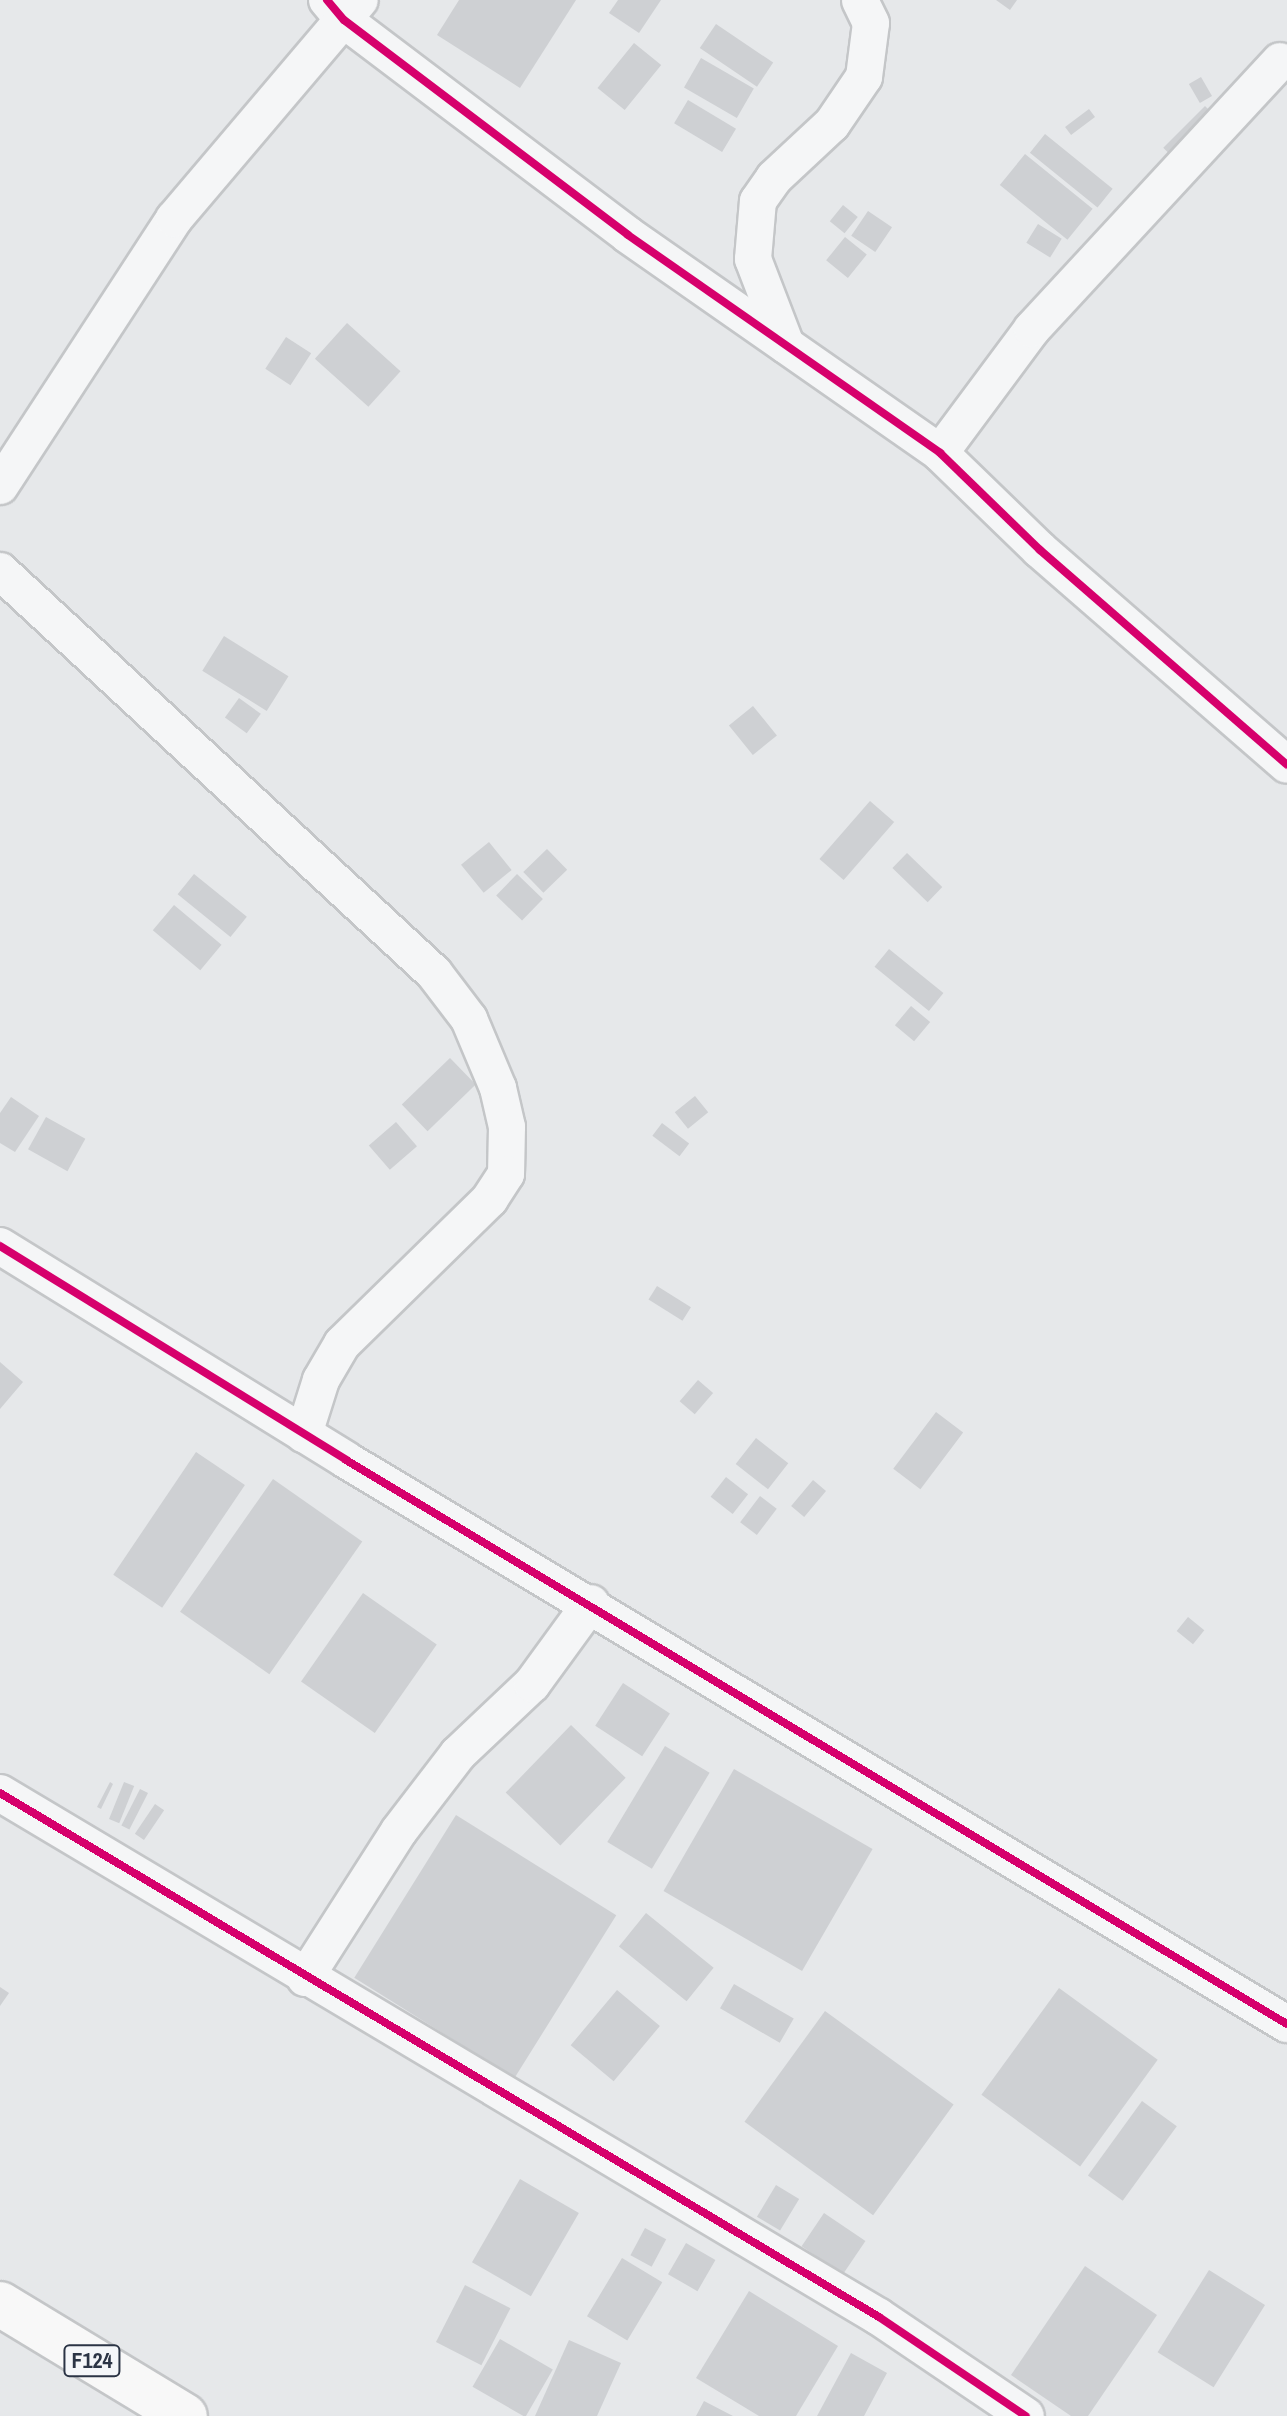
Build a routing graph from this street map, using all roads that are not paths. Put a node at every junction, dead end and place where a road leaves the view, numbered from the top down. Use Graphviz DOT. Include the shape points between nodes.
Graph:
graph roads {
  1 [pos="860,0"];
  2 [pos="344,7"];
  3 [pos="1280,61"];
  4 [pos="786,345"];
  5 [pos="940,453"];
  6 [pos="0,486"];
  7 [pos="0,571"];
  8 [pos="1287,765"];
  9 [pos="0,1246"];
  10 [pos="304,1434"];
  11 [pos="591,1603"];
  12 [pos="0,1793"];
  13 [pos="305,1978"];
  14 [pos="1287,2024"];
  15 [pos="0,2304"];
  16 [pos="185,2416"];
  17 [pos="1026,2416"];
  1 -- 4 [label="street" via="871,23 864,77 832,124 774,178 758,201 753,259"];
  2 -- 4 [label="street" via="628,235"];
  2 -- 6 [label="street" via="174,219"];
  3 -- 5 [label="street" via="1032,329"];
  4 -- 5 [label="street"];
  5 -- 8 [label="street" via="1040,550"];
  7 -- 10 [label="street" via="434,973 469,1019 498,1088 507,1127 506,1174 490,1199 342,1344 321,1380"];
  9 -- 10 [label="street"];
  10 -- 11 [label="street"];
  11 -- 13 [label="street" via="532,1684 449,1765 399,1831"];
  11 -- 14 [label="street" via="930,1814"];
  12 -- 13 [label="street"];
  13 -- 17 [label="street" via="879,2317"];
  15 -- 16 [label="main road, F124"];
}
